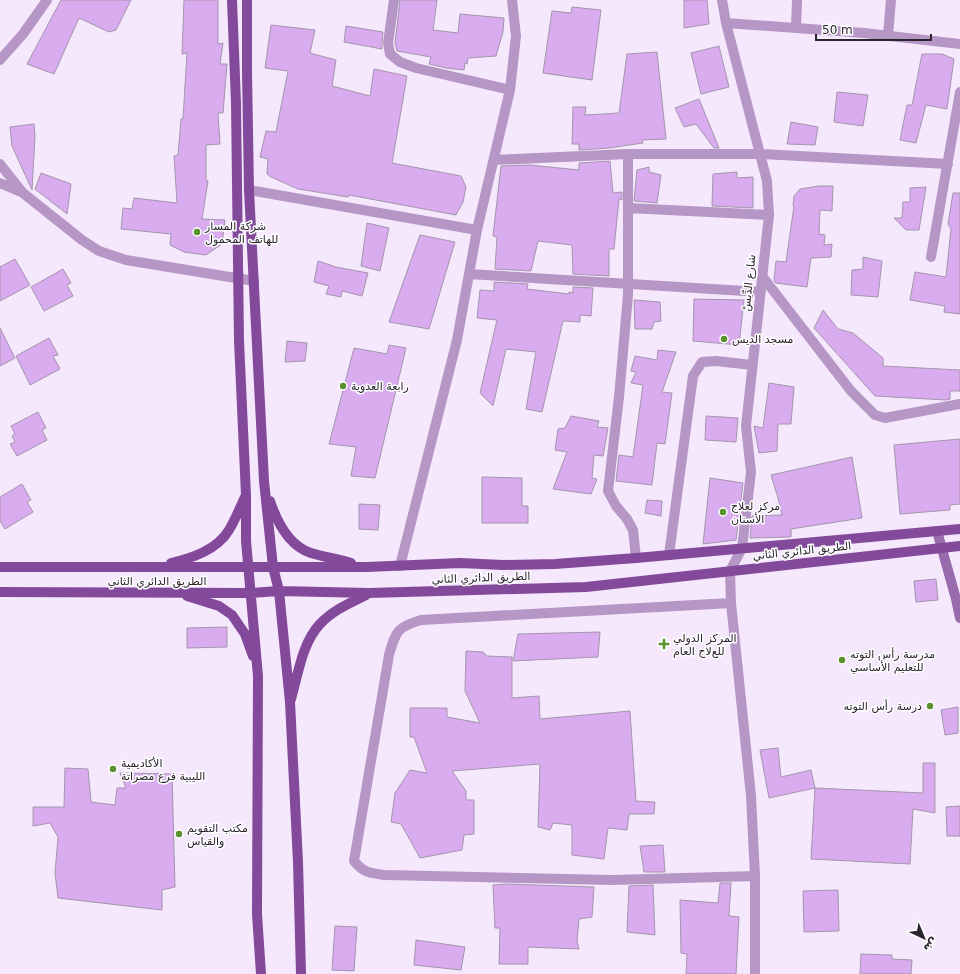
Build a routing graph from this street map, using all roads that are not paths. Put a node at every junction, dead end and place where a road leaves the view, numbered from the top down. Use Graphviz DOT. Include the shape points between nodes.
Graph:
graph roads {
  1 [pos="47,0"];
  2 [pos="232,0"];
  3 [pos="247,0"];
  4 [pos="394,0"];
  5 [pos="512,0"];
  6 [pos="722,0"];
  7 [pos="797,0"];
  8 [pos="891,0"];
  9 [pos="726,23"];
  10 [pos="796,28"];
  11 [pos="888,35"];
  12 [pos="960,44"];
  13 [pos="0,60"];
  14 [pos="510,90"];
  15 [pos="960,92"];
  16 [pos="628,154"];
  17 [pos="760,154"];
  18 [pos="494,160"];
  19 [pos="0,164"];
  20 [pos="948,164"];
  21 [pos="0,183"];
  22 [pos="250,190"];
  23 [pos="23,193"];
  24 [pos="628,208"];
  25 [pos="769,215"];
  26 [pos="477,230"];
  27 [pos="931,257"];
  28 [pos="470,274"];
  29 [pos="762,276"];
  30 [pos="238,278"];
  31 [pos="254,280"];
  32 [pos="628,284"];
  33 [pos="760,292"];
  34 [pos="752,365"];
  35 [pos="960,404"];
  36 [pos="264,481"];
  37 [pos="246,495"];
  38 [pos="960,529"];
  39 [pos="937,531"];
  40 [pos="960,546"];
  41 [pos="742,548"];
  42 [pos="941,548"];
  43 [pos="669,555"];
  44 [pos="636,558"];
  45 [pos="400,566"];
  46 [pos="0,567"];
  47 [pos="157,567"];
  48 [pos="248,567"];
  49 [pos="273,567"];
  50 [pos="366,567"];
  51 [pos="730,571"];
  52 [pos="279,591"];
  53 [pos="0,592"];
  54 [pos="153,593"];
  55 [pos="251,593"];
  56 [pos="369,593"];
  57 [pos="731,603"];
  58 [pos="960,618"];
  59 [pos="258,676"];
  60 [pos="290,702"];
  61 [pos="755,876"];
  62 [pos="261,974"];
  63 [pos="301,974"];
  64 [pos="755,974"];
  1 -- 13 [label="street" via="23,34"];
  2 -- 30 [label="main road"];
  3 -- 22 [label="main road"];
  4 -- 14 [label="street" via="388,43 390,54 400,62"];
  5 -- 14 [label="street" via="516,36"];
  6 -- 9 [label="street, شارع الدِّيسْ"];
  7 -- 10 [label="street"];
  8 -- 11 [label="street"];
  9 -- 10 [label="street"];
  9 -- 17 [label="street, شارع الدِّيسْ"];
  10 -- 11 [label="street"];
  11 -- 12 [label="street"];
  14 -- 18 [label="street"];
  15 -- 20 [label="street"];
  16 -- 17 [label="street"];
  16 -- 18 [label="street"];
  16 -- 24 [label="street"];
  17 -- 20 [label="street"];
  17 -- 25 [label="street, شارع الدِّيسْ" via="767,180"];
  18 -- 26 [label="street"];
  19 -- 23 [label="street"];
  20 -- 27 [label="street"];
  21 -- 23 [label="street"];
  22 -- 26 [label="street"];
  22 -- 31 [label="main road"];
  23 -- 30 [label="street" via="99,251 126,260"];
  24 -- 25 [label="street"];
  24 -- 32 [label="street"];
  25 -- 29 [label="street, شارع الدِّيسْ"];
  26 -- 28 [label="street"];
  28 -- 32 [label="street"];
  28 -- 45 [label="street" via="457,340"];
  29 -- 33 [label="street, شارع الدِّيسْ"];
  29 -- 35 [label="street" via="851,391 875,415 885,418"];
  30 -- 31 [label="street"];
  30 -- 37 [label="main road"];
  31 -- 36 [label="main road"];
  32 -- 33 [label="street"];
  32 -- 44 [label="street" via="608,491 633,530"];
  33 -- 34 [label="street, شارع الدِّيسْ"];
  34 -- 41 [label="street, شارع الدِّيسْ" via="746,426 750,472"];
  34 -- 43 [label="street" via="716,360 702,362 693,376"];
  36 -- 49 [label="main road"];
  36 -- 50 [label="main road" via="282,529 298,546 310,553"];
  37 -- 47 [label="main road" via="229,530 212,548"];
  37 -- 48 [label="main road"];
  38 -- 39 [label="main road, الطريق الدائري الثاني"];
  39 -- 41 [label="main road, الطريق الدائري الثاني"];
  39 -- 42 [label="street"];
  40 -- 42 [label="main road, الطريق الدائري الثاني"];
  41 -- 43 [label="main road, الطريق الدائري الثاني"];
  41 -- 51 [label="street, شارع الدِّيسْ"];
  42 -- 51 [label="main road, الطريق الدائري الثاني"];
  42 -- 58 [label="street"];
  43 -- 44 [label="main road, الطريق الدائري الثاني"];
  44 -- 45 [label="main road, الطريق الدائري الثاني" via="555,564 460,563"];
  45 -- 50 [label="main road, الطريق الدائري الثاني"];
  46 -- 47 [label="main road, الطريق الدائري الثاني"];
  47 -- 48 [label="main road, الطريق الدائري الثاني"];
  48 -- 49 [label="main road, الطريق الدائري الثاني"];
  48 -- 55 [label="main road"];
  49 -- 50 [label="main road, الطريق الدائري الثاني"];
  49 -- 52 [label="main road"];
  51 -- 56 [label="main road, الطريق الدائري الثاني" via="586,587"];
  51 -- 57 [label="street"];
  52 -- 55 [label="main road, الطريق الدائري الثاني"];
  52 -- 56 [label="main road, الطريق الدائري الثاني"];
  52 -- 60 [label="main road"];
  53 -- 54 [label="main road, الطريق الدائري الثاني"];
  54 -- 55 [label="main road, الطريق الدائري الثاني"];
  54 -- 59 [label="main road" via="190,597 219,606 232,615 252,651"];
  55 -- 59 [label="main road"];
  56 -- 60 [label="main road" via="340,608 319,625 304,654"];
  57 -- 61 [label="street" via="750,796"];
  57 -- 61 [label="street" via="421,620 406,624 395,634 389,655 354,861 362,870 385,875 612,880"];
  59 -- 62 [label="main road" via="257,914"];
  60 -- 63 [label="main road"];
  61 -- 64 [label="street"];
}
